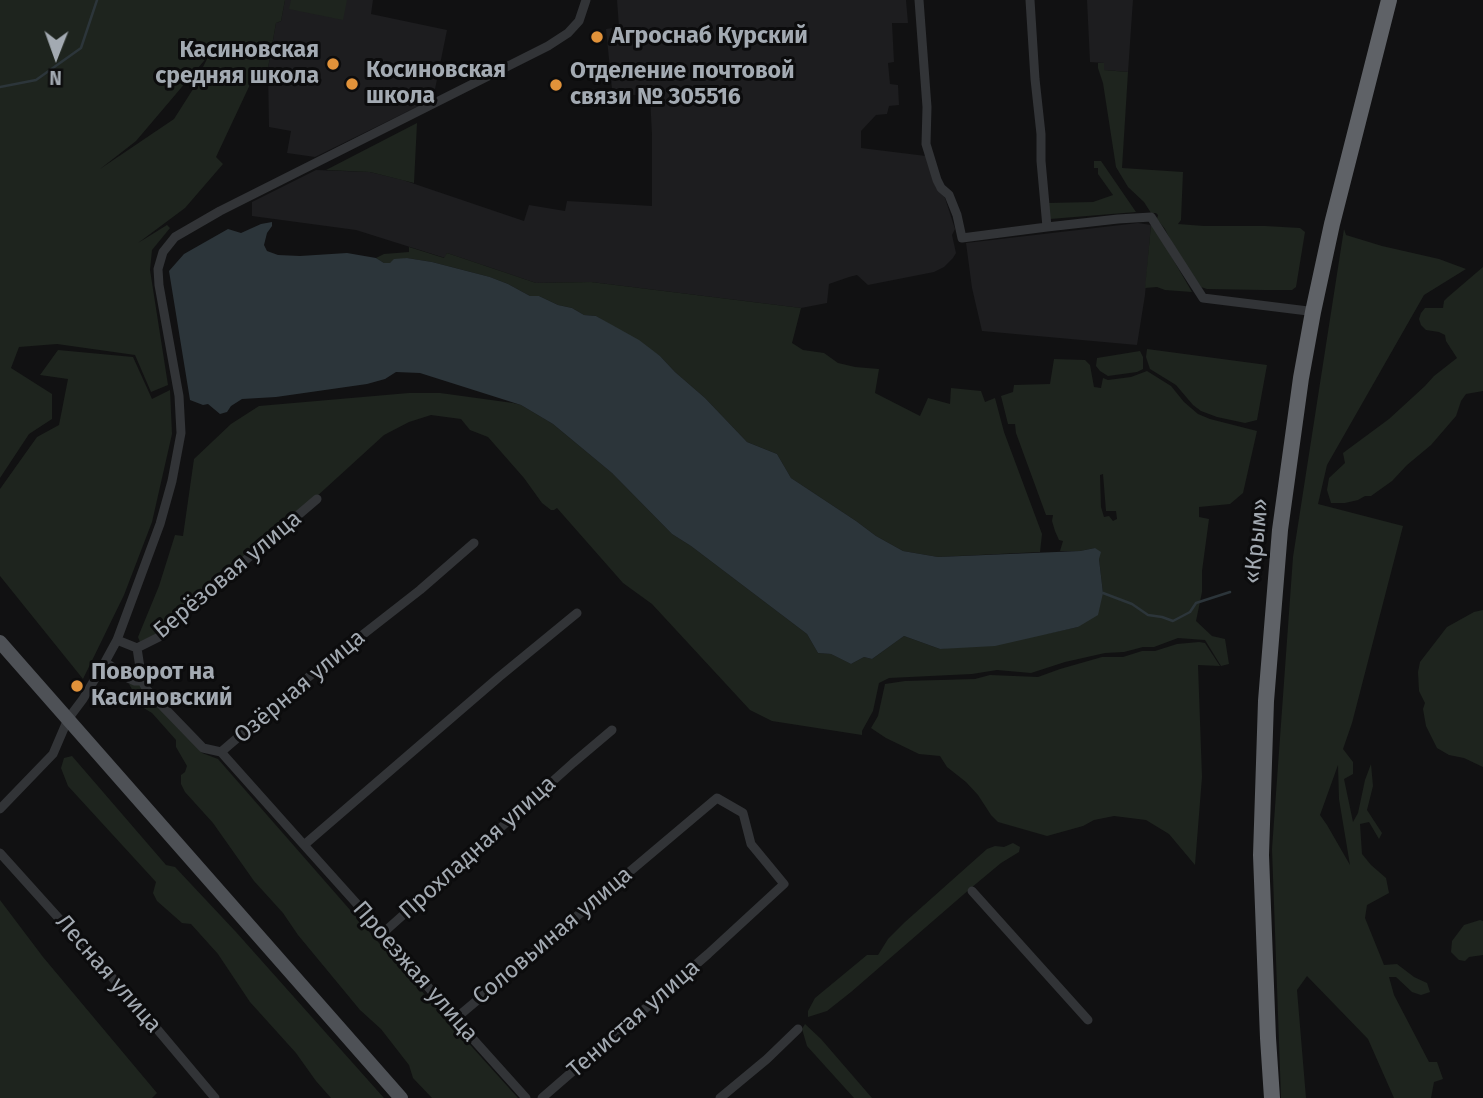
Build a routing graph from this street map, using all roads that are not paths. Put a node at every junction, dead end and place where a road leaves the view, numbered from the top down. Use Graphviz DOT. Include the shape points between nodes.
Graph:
graph roads {
  1 [pos="586,0"];
  2 [pos="919,0"];
  3 [pos="1030,0"];
  4 [pos="1383,0"];
  5 [pos="1389,0"];
  6 [pos="1047,227"];
  7 [pos="1308,311"];
  8 [pos="317,499"];
  9 [pos="474,543"];
  10 [pos="577,613"];
  11 [pos="117,640"];
  12 [pos="0,642"];
  13 [pos="137,648"];
  14 [pos="105,662"];
  15 [pos="142,681"];
  16 [pos="68,719"];
  17 [pos="612,730"];
  18 [pos="221,752"];
  19 [pos="0,809"];
  20 [pos="304,845"];
  21 [pos="0,852"];
  22 [pos="972,891"];
  23 [pos="383,933"];
  24 [pos="726,939"];
  25 [pos="456,1019"];
  26 [pos="1088,1020"];
  27 [pos="798,1029"];
  28 [pos="215,1098"];
  29 [pos="401,1098"];
  30 [pos="526,1098"];
  31 [pos="542,1098"];
  32 [pos="720,1098"];
  33 [pos="1267,1098"];
  34 [pos="1272,1098"];
  1 -- 11 [label="street" via="579,21 548,46 220,211 175,237 163,252 159,285 181,433 160,524"];
  2 -- 6 [label="street" via="926,144 936,180 957,215 962,238"];
  3 -- 6 [label="street"];
  4 -- 7 [label="highway" via="1353,108"];
  5 -- 34 [label="highway, «Крым»" via="1313,312 1280,530 1266,701 1261,855"];
  6 -- 7 [label="street" via="1151,217 1203,298"];
  7 -- 33 [label="highway" via="1281,476 1267,601 1255,854"];
  8 -- 13 [label="street, Берёзовая улица" via="159,636"];
  9 -- 18 [label="street, Озёрная улица"];
  10 -- 20 [label="street"];
  11 -- 13 [label="street"];
  11 -- 14 [label="street"];
  12 -- 16 [label="main road"];
  13 -- 15 [label="street"];
  14 -- 15 [label="street" via="128,678"];
  14 -- 16 [label="street"];
  15 -- 18 [label="street, Озёрная улица" via="203,748"];
  16 -- 19 [label="street" via="52,754"];
  16 -- 29 [label="main road"];
  17 -- 23 [label="street, Прохладная улица"];
  18 -- 20 [label="street, Проезжая улица"];
  20 -- 23 [label="street, Проезжая улица"];
  21 -- 28 [label="street, Лесная улица"];
  22 -- 26 [label="street"];
  23 -- 25 [label="street, Проезжая улица"];
  24 -- 25 [label="street, Соловьиная улица" via="785,884 751,845 743,813 717,797"];
  24 -- 31 [label="street, Тенистая улица"];
  25 -- 30 [label="street, Проезжая улица"];
  27 -- 32 [label="street"];
}
